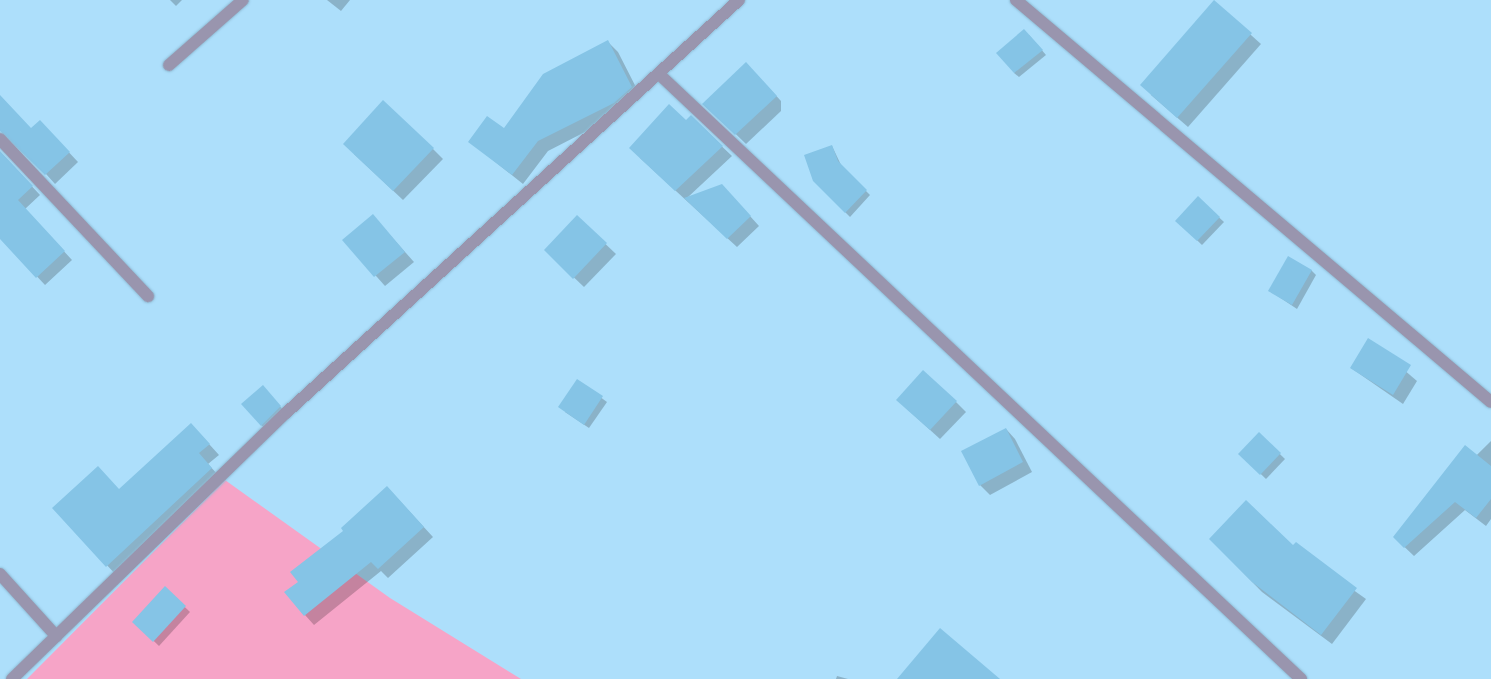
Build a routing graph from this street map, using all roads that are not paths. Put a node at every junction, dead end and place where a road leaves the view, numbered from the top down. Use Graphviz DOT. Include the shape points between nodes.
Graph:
graph roads {
  1 [pos="243,0"];
  2 [pos="739,0"];
  3 [pos="1016,0"];
  4 [pos="168,65"];
  5 [pos="660,76"];
  6 [pos="0,139"];
  7 [pos="148,296"];
  8 [pos="1491,402"];
  9 [pos="0,574"];
  10 [pos="56,636"];
  11 [pos="12,679"];
  12 [pos="1300,679"];
  1 -- 4 [label="street"];
  2 -- 5 [label="street"];
  3 -- 8 [label="street"];
  5 -- 10 [label="street" via="286,413"];
  5 -- 12 [label="street"];
  6 -- 7 [label="street"];
  9 -- 10 [label="street"];
  10 -- 11 [label="street"];
}
